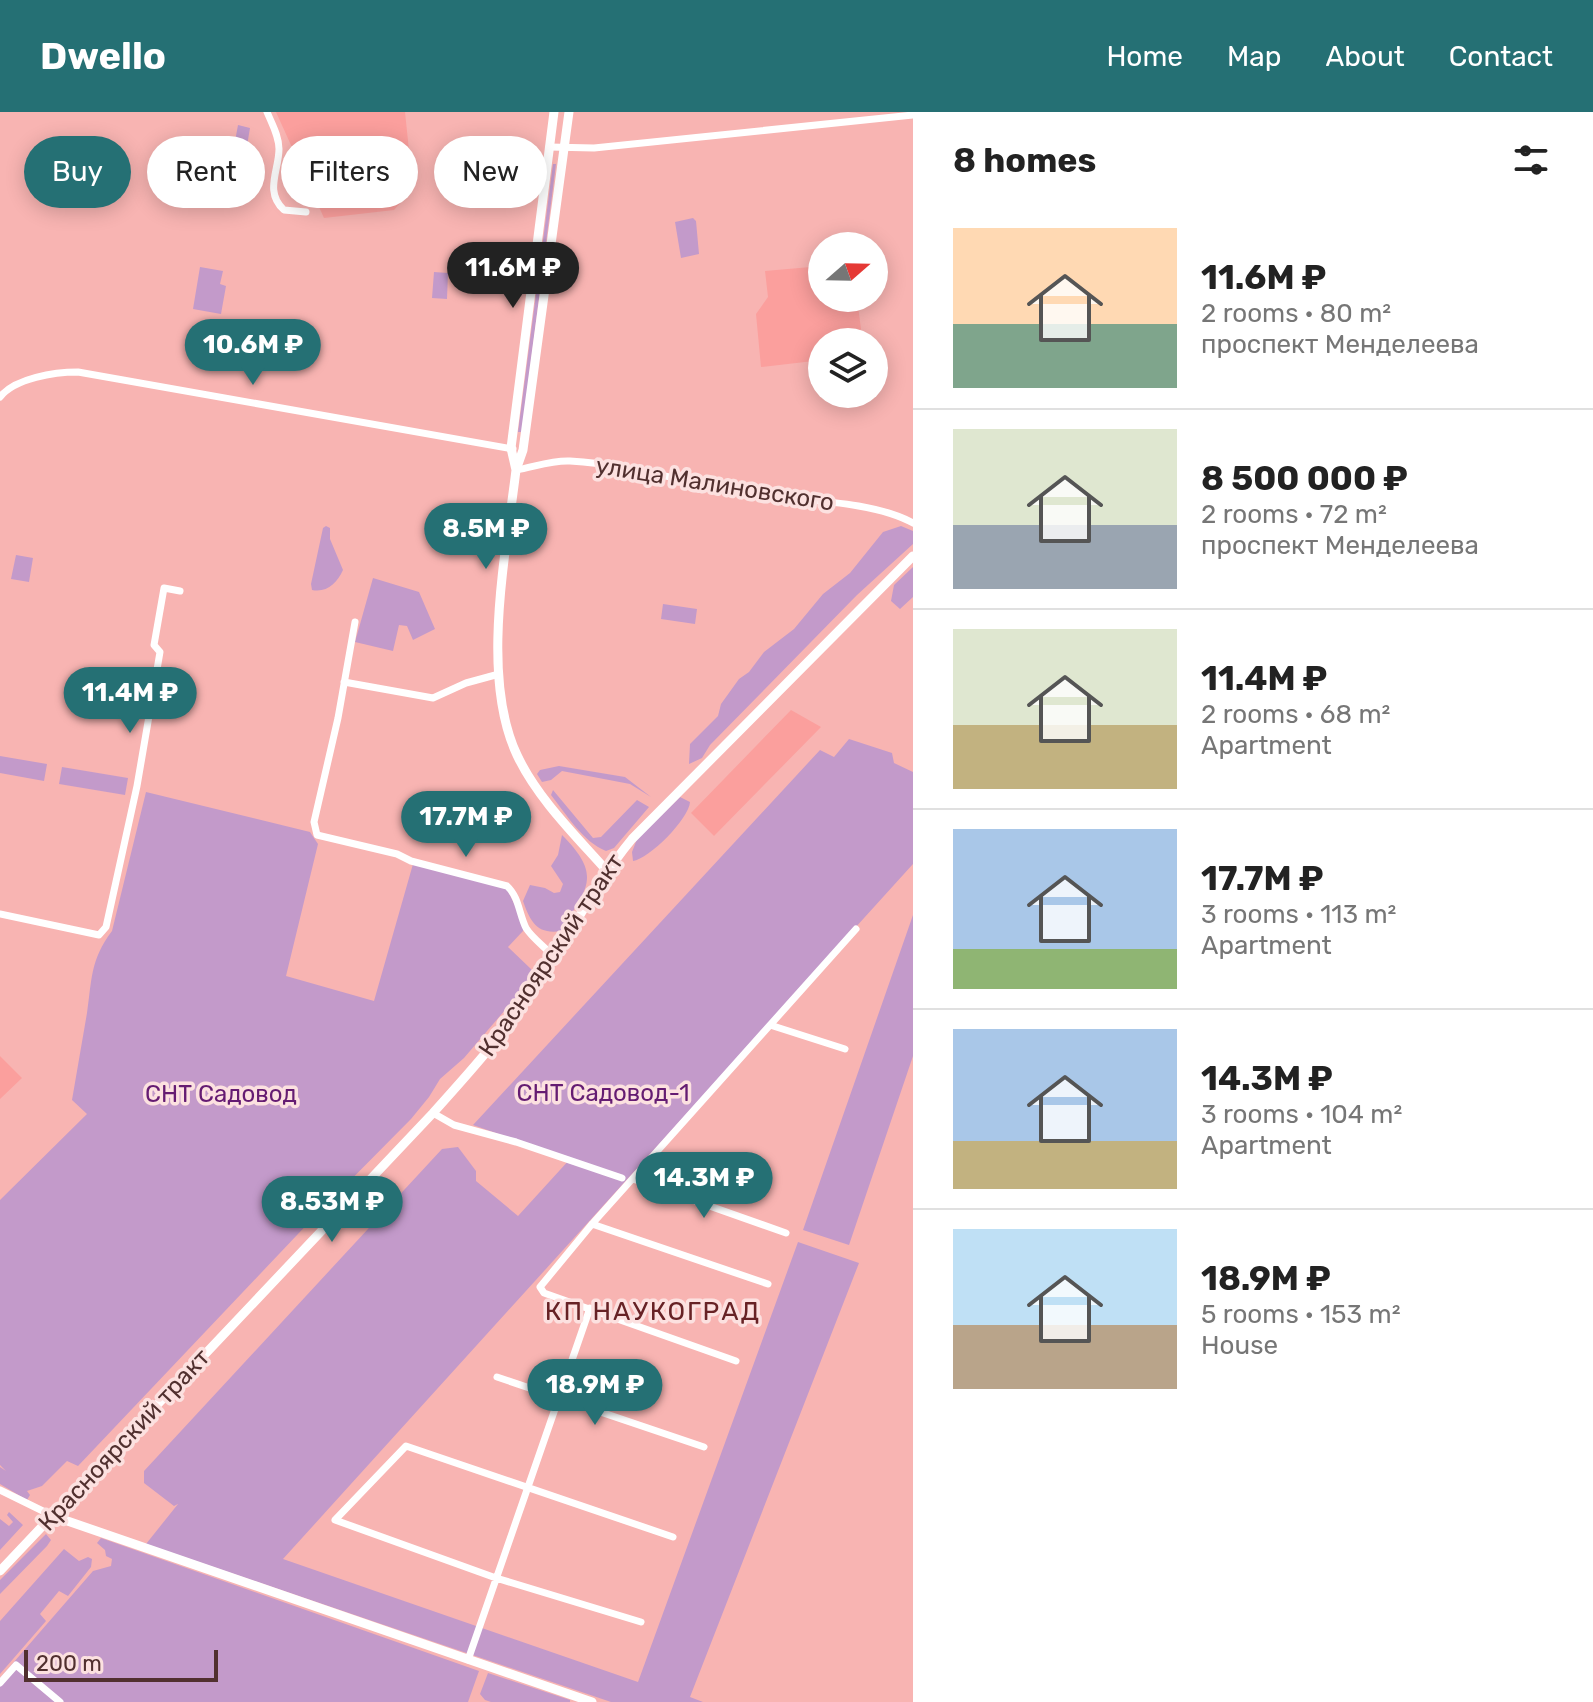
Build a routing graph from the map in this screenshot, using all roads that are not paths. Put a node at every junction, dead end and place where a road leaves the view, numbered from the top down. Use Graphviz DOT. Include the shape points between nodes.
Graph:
graph roads {
  1 [pos="267,112"];
  2 [pos="554,112"];
  3 [pos="569,112"];
  4 [pos="913,115"];
  5 [pos="549,147"];
  6 [pos="563,149"];
  7 [pos="306,212"];
  8 [pos="0,397"];
  9 [pos="511,448"];
  10 [pos="523,450"];
  11 [pos="516,470"];
  12 [pos="913,523"];
  13 [pos="913,556"];
  14 [pos="180,591"];
  15 [pos="355,622"];
  16 [pos="499,674"];
  17 [pos="344,682"];
  18 [pos="607,871"];
  19 [pos="0,914"];
  20 [pos="856,929"];
  21 [pos="554,957"];
  22 [pos="770,1025"];
  23 [pos="845,1049"];
  24 [pos="433,1113"];
  25 [pos="622,1178"];
  26 [pos="633,1179"];
  27 [pos="592,1224"];
  28 [pos="786,1233"];
  29 [pos="768,1284"];
  30 [pos="590,1308"];
  31 [pos="736,1361"];
  32 [pos="497,1377"];
  33 [pos="560,1399"];
  34 [pos="704,1447"];
  35 [pos="527,1488"];
  36 [pos="0,1490"];
  37 [pos="53,1516"];
  38 [pos="673,1537"];
  39 [pos="0,1571"];
  40 [pos="496,1578"];
  41 [pos="641,1622"];
  42 [pos="468,1660"];
  43 [pos="0,1683"];
  44 [pos="60,1702"];
  45 [pos="592,1702"];
  1 -- 7 [label="street" via="280,146 274,196 284,210"];
  2 -- 5 [label="main road"];
  3 -- 6 [label="main road"];
  4 -- 6 [label="street"];
  5 -- 6 [label="street"];
  5 -- 9 [label="main road"];
  6 -- 10 [label="main road"];
  8 -- 9 [label="street" via="18,383 78,372"];
  9 -- 10 [label="street"];
  9 -- 11 [label="main road"];
  10 -- 11 [label="main road"];
  11 -- 12 [label="street, улица Малиновского" via="563,461 587,463 754,494 873,509"];
  11 -- 16 [label="main road" via="499,601"];
  13 -- 18 [label="main road, Красноярский тракт" via="632,839"];
  14 -- 19 [label="street" via="164,588 154,645 160,652 106,927 99,935"];
  15 -- 17 [label="street"];
  16 -- 17 [label="street" via="433,698"];
  16 -- 18 [label="main road" via="516,754 541,793"];
  17 -- 21 [label="street" via="314,822 317,835 507,886 527,929"];
  18 -- 21 [label="main road, Красноярский тракт"];
  20 -- 22 [label="street"];
  21 -- 24 [label="main road, Красноярский тракт" via="508,1027"];
  22 -- 23 [label="street"];
  22 -- 26 [label="street"];
  24 -- 25 [label="street" via="454,1125"];
  24 -- 37 [label="main road, Красноярский тракт"];
  26 -- 27 [label="street"];
  26 -- 28 [label="street"];
  27 -- 29 [label="street"];
  27 -- 30 [label="street" via="540,1287"];
  30 -- 31 [label="street"];
  30 -- 33 [label="street"];
  32 -- 33 [label="street"];
  33 -- 34 [label="street"];
  33 -- 35 [label="street"];
  35 -- 38 [label="street"];
  35 -- 40 [label="street"];
  35 -- 40 [label="street" via="406,1446 335,1520"];
  36 -- 37 [label="street"];
  37 -- 39 [label="main road, Красноярский тракт"];
  37 -- 42 [label="main road"];
  40 -- 41 [label="street"];
  40 -- 42 [label="street"];
  42 -- 45 [label="main road"];
  43 -- 44 [label="street" via="16,1665"];
}
